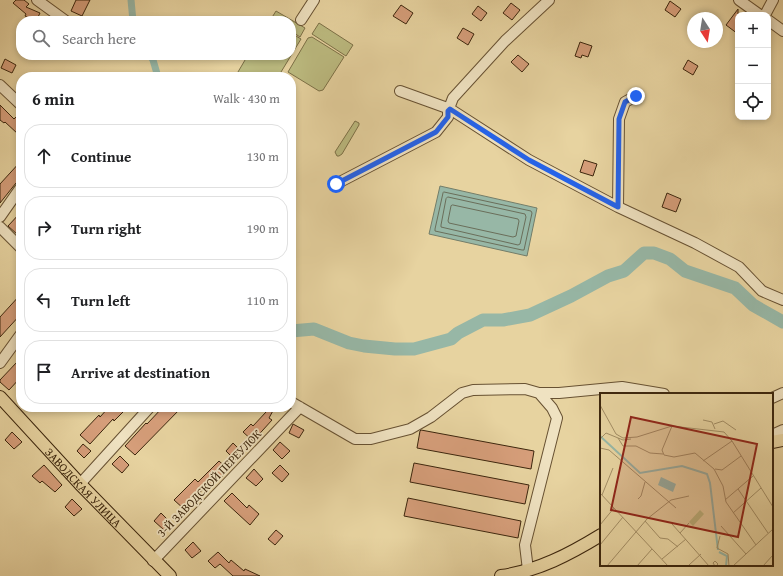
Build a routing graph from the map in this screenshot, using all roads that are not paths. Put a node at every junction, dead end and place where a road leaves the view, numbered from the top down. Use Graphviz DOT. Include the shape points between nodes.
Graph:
graph roads {
  1 [pos="37,0"];
  2 [pos="314,0"];
  3 [pos="549,0"];
  4 [pos="739,0"];
  5 [pos="773,0"];
  6 [pos="756,12"];
  7 [pos="767,12"];
  8 [pos="59,16"];
  9 [pos="301,20"];
  10 [pos="771,22"];
  11 [pos="783,31"];
  12 [pos="0,85"];
  13 [pos="400,92"];
  14 [pos="636,96"];
  15 [pos="16,100"];
  16 [pos="450,109"];
  17 [pos="336,184"];
  18 [pos="16,194"];
  19 [pos="618,207"];
  20 [pos="0,217"];
  21 [pos="0,227"];
  22 [pos="16,243"];
  23 [pos="783,300"];
  24 [pos="16,341"];
  25 [pos="0,363"];
  26 [pos="539,393"];
  27 [pos="658,393"];
  28 [pos="783,393"];
  29 [pos="0,398"];
  30 [pos="773,398"];
  31 [pos="296,405"];
  32 [pos="145,412"];
  33 [pos="288,412"];
  34 [pos="783,430"];
  35 [pos="773,435"];
  36 [pos="783,440"];
  37 [pos="773,442"];
  38 [pos="80,484"];
  39 [pos="600,536"];
  40 [pos="153,561"];
  41 [pos="528,570"];
  42 [pos="170,576"];
  43 [pos="501,576"];
  1 -- 8 [label="street"];
  2 -- 9 [label="street"];
  3 -- 16 [label="street" via="505,41 453,98"];
  4 -- 6 [label="street"];
  5 -- 7 [label="street"];
  10 -- 11 [label="street"];
  12 -- 15 [label="street"];
  13 -- 16 [label="street"];
  14 -- 19 [label="street" via="625,102 619,119"];
  16 -- 17 [label="street" via="448,117 436,132"];
  16 -- 19 [label="street" via="529,160"];
  18 -- 20 [label="street"];
  19 -- 23 [label="street" via="739,267 762,291"];
  21 -- 22 [label="street"];
  24 -- 25 [label="street"];
  26 -- 27 [label="street" via="622,387"];
  26 -- 31 [label="street" via="525,389 473,390 462,393 431,417 410,429 371,439 355,439"];
  26 -- 41 [label="street" via="557,418 525,545"];
  28 -- 30 [label="street"];
  29 -- 38 [label="main road, ЗАВОДСКАЯ УЛИЦА"];
  32 -- 38 [label="street"];
  33 -- 40 [label="street, 3-Й ЗАВОДСКОЙ ПЕРЕУЛОК"];
  34 -- 35 [label="street"];
  36 -- 37 [label="main road"];
  38 -- 40 [label="main road, ЗАВОДСКАЯ УЛИЦА"];
  39 -- 41 [label="main road" via="556,560"];
  40 -- 42 [label="main road, ЗАВОДСКАЯ УЛИЦА"];
  41 -- 43 [label="main road"];
}
